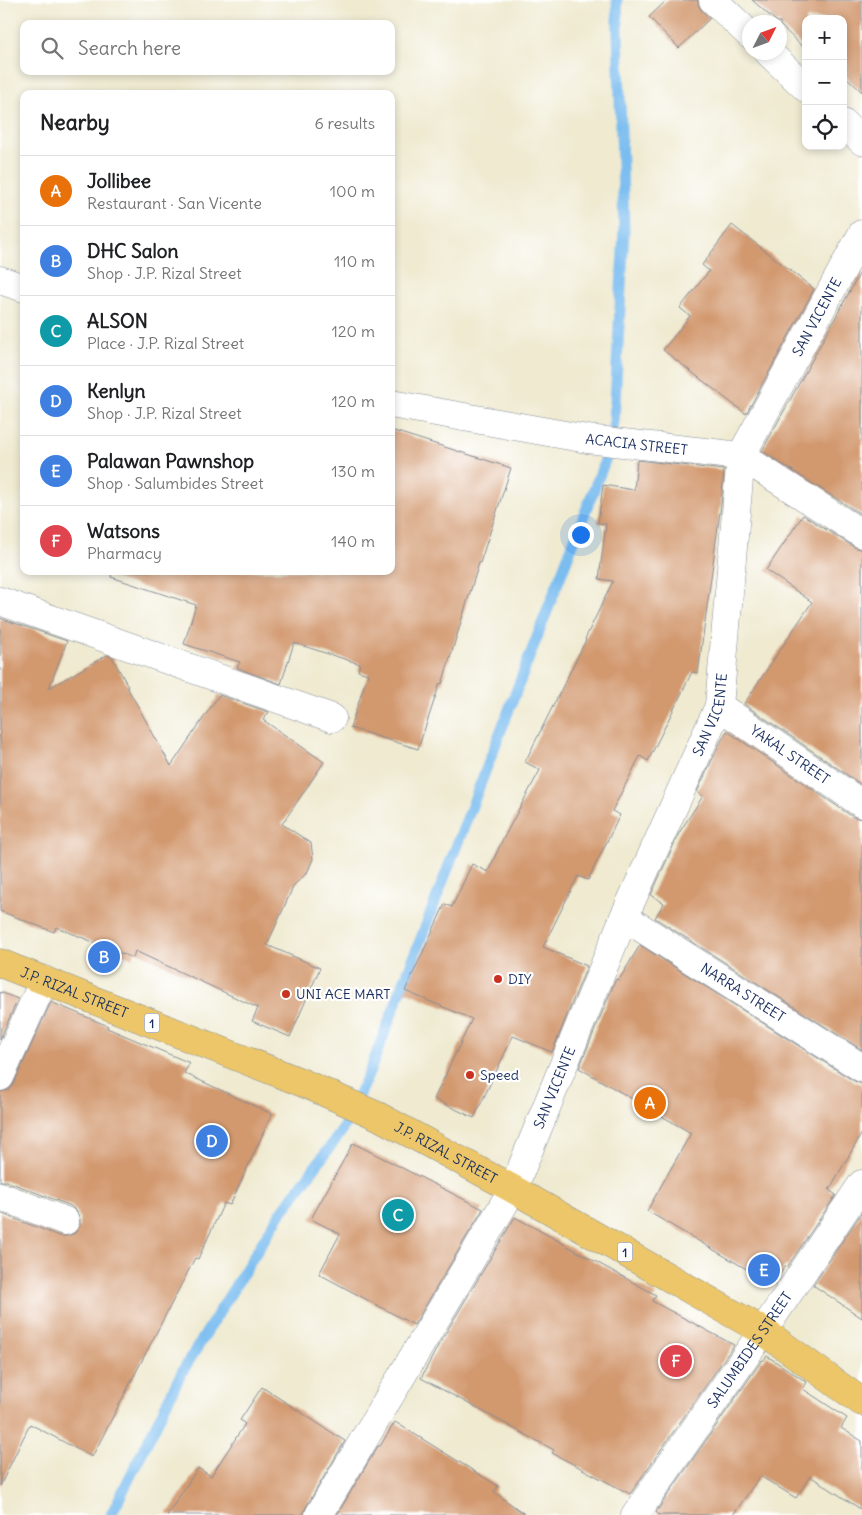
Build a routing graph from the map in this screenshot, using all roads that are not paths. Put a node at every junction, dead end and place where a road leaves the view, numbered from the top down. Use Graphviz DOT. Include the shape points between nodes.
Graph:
graph roads {
  1 [pos="713,0"];
  2 [pos="742,27"];
  3 [pos="776,60"];
  4 [pos="802,84"];
  5 [pos="847,127"];
  6 [pos="862,141"];
  7 [pos="862,234"];
  8 [pos="0,280"];
  9 [pos="20,287"];
  10 [pos="395,405"];
  11 [pos="741,456"];
  12 [pos="862,534"];
  13 [pos="0,600"];
  14 [pos="719,706"];
  15 [pos="332,718"];
  16 [pos="862,804"];
  17 [pos="624,917"];
  18 [pos="0,964"];
  19 [pos="44,980"];
  20 [pos="862,1068"];
  21 [pos="0,1077"];
  22 [pos="862,1184"];
  23 [pos="513,1189"];
  24 [pos="0,1196"];
  25 [pos="65,1221"];
  26 [pos="763,1331"];
  27 [pos="862,1402"];
  28 [pos="319,1515"];
  29 [pos="635,1515"];
  1 -- 2 [label="street"];
  3 -- 4 [label="street"];
  5 -- 6 [label="street"];
  7 -- 11 [label="street, SAN VICENTE"];
  8 -- 9 [label="street"];
  10 -- 11 [label="street, ACACIA STREET" via="587,439"];
  11 -- 12 [label="street, ACACIA STREET"];
  11 -- 14 [label="street, SAN VICENTE"];
  13 -- 15 [label="street"];
  14 -- 16 [label="street, YAKAL STREET"];
  14 -- 17 [label="street, SAN VICENTE"];
  17 -- 20 [label="street, NARRA STREET"];
  17 -- 23 [label="street, SAN VICENTE"];
  18 -- 19 [label="main road, J.P. RIZAL STREET / 1"];
  19 -- 21 [label="street"];
  19 -- 23 [label="main road, J.P. RIZAL STREET / 1" via="378,1116"];
  22 -- 26 [label="street, SALUMBIDES STREET"];
  23 -- 26 [label="main road, J.P. RIZAL STREET / 1"];
  23 -- 28 [label="street, SAN VICENTE"];
  24 -- 25 [label="street"];
  26 -- 27 [label="main road, J.P. RIZAL STREET / 1"];
  26 -- 29 [label="street, SALUMBIDES STREET"];
}
